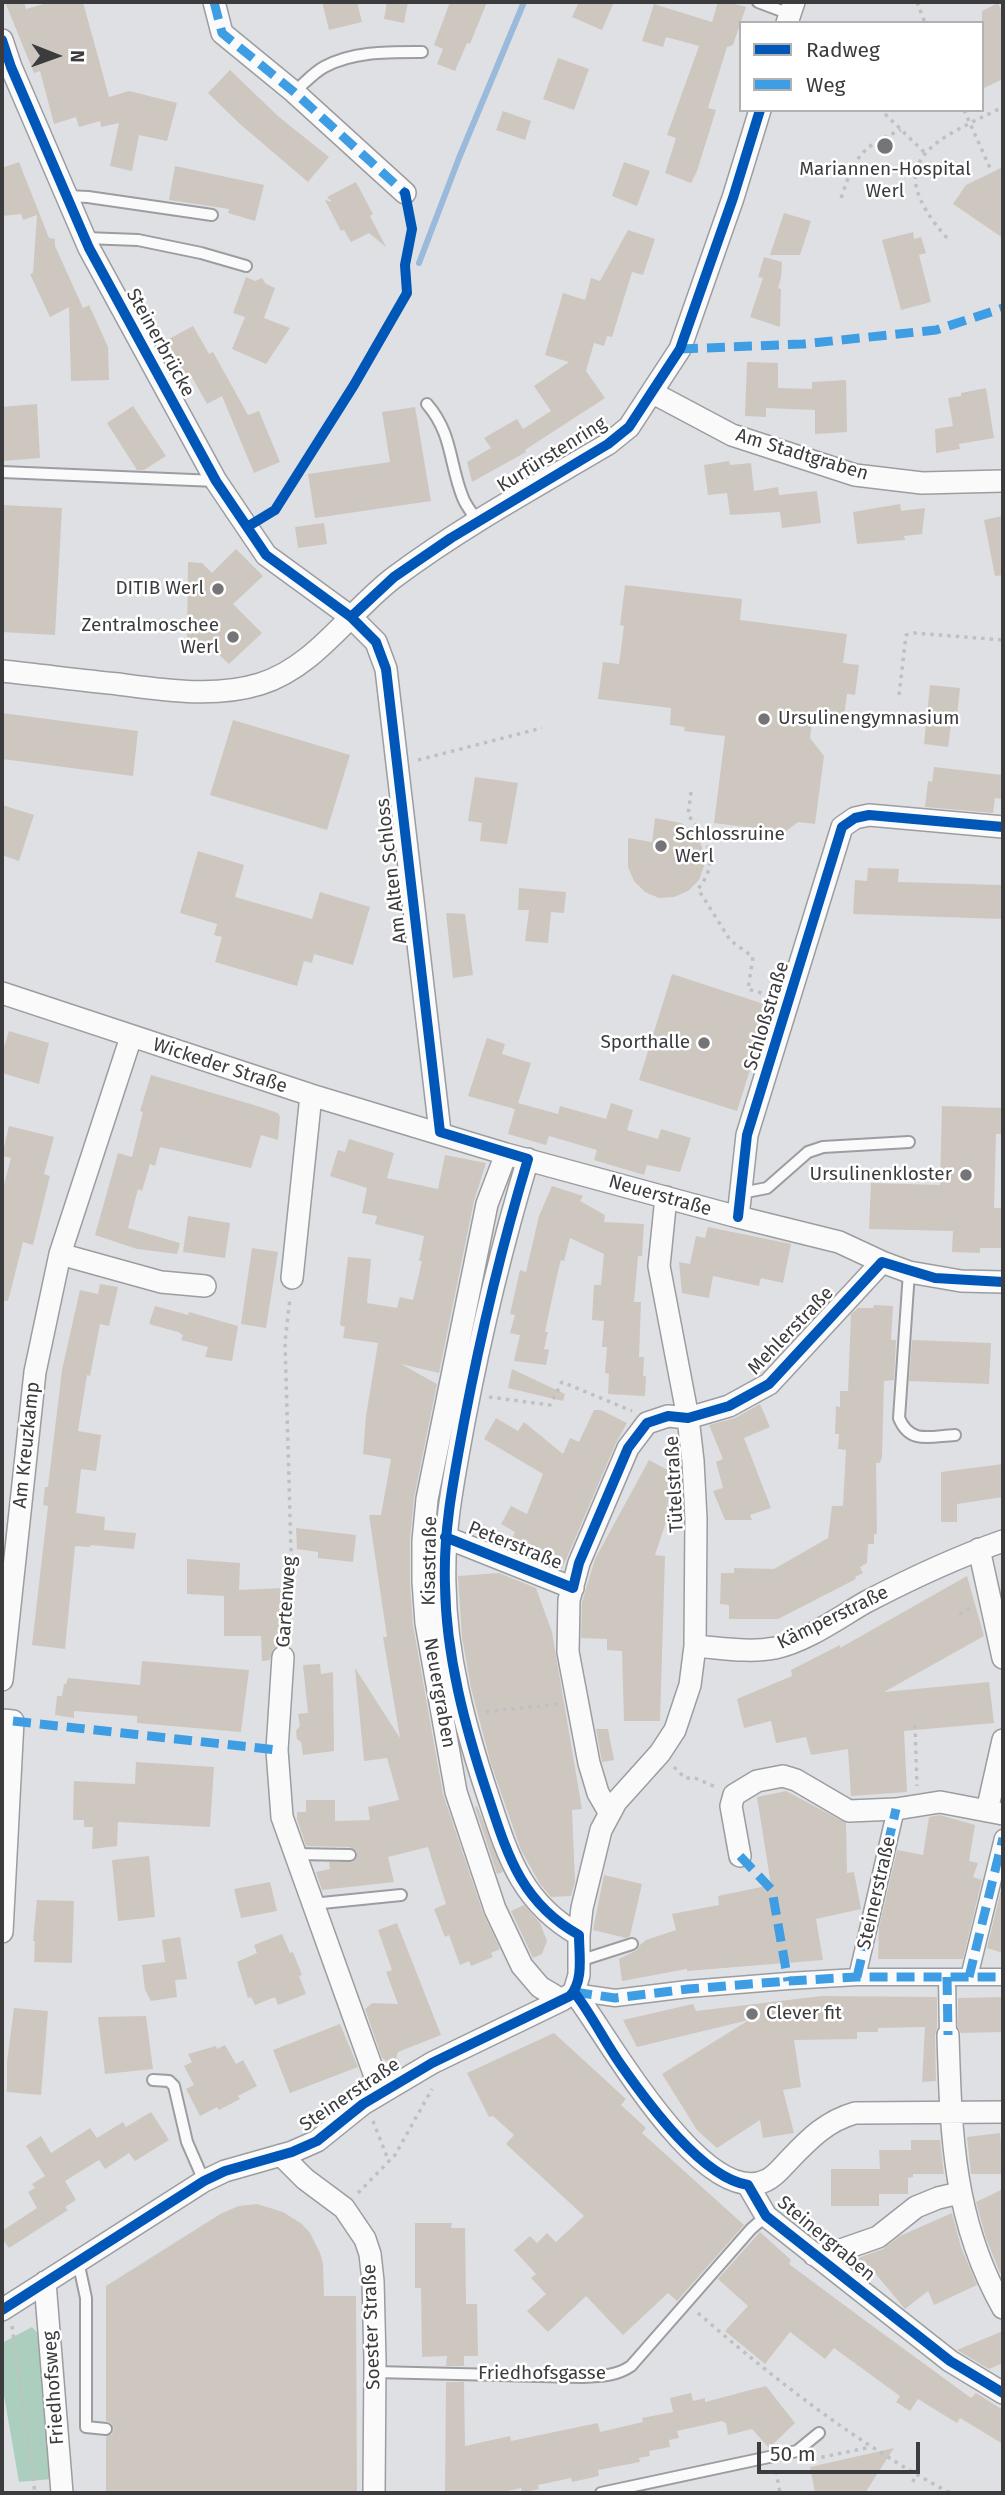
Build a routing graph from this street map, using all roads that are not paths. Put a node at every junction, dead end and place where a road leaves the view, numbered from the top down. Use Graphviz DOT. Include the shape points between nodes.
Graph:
graph roads {
  1 [pos="214,2"];
  2 [pos="758,2"];
  3 [pos="790,13"];
  4 [pos="2,40"];
  5 [pos="422,52"];
  6 [pos="294,92"];
  7 [pos="759,112"];
  8 [pos="405,193"];
  9 [pos="67,196"];
  10 [pos="212,215"];
  11 [pos="85,238"];
  12 [pos="246,266"];
  13 [pos="653,393"];
  14 [pos="427,404"];
  15 [pos="2,472"];
  16 [pos="216,481"];
  17 [pos="1003,481"];
  18 [pos="478,522"];
  19 [pos="351,617"];
  20 [pos="2,671"];
  21 [pos="1003,827"];
  22 [pos="2,993"];
  23 [pos="131,1037"];
  24 [pos="311,1095"];
  25 [pos="440,1132"];
  26 [pos="909,1142"];
  27 [pos="506,1154"];
  28 [pos="528,1159"];
  29 [pos="741,1193"];
  30 [pos="666,1197"];
  31 [pos="738,1217"];
  32 [pos="60,1254"];
  33 [pos="882,1262"];
  34 [pos="909,1272"];
  35 [pos="292,1278"];
  36 [pos="1003,1282"];
  37 [pos="205,1286"];
  38 [pos="688,1418"];
  39 [pos="955,1435"];
  40 [pos="445,1537"];
  41 [pos="1003,1541"];
  42 [pos="979,1549"];
  43 [pos="572,1588"];
  44 [pos="695,1646"];
  45 [pos="283,1657"];
  46 [pos="1003,1658"];
  47 [pos="2,1680"];
  48 [pos="7,1721"];
  49 [pos="1003,1740"];
  50 [pos="906,1807"];
  51 [pos="609,1812"];
  52 [pos="995,1813"];
  53 [pos="1003,1838"];
  54 [pos="295,1854"];
  55 [pos="350,1855"];
  56 [pos="740,1856"];
  57 [pos="401,1895"];
  58 [pos="312,1903"];
  59 [pos="2,1932"];
  60 [pos="579,1935"];
  61 [pos="632,1944"];
  62 [pos="579,1961"];
  63 [pos="857,1977"];
  64 [pos="947,1977"];
  65 [pos="969,1977"];
  66 [pos="1003,1977"];
  67 [pos="568,1996"];
  68 [pos="948,2035"];
  69 [pos="153,2080"];
  70 [pos="372,2099"];
  71 [pos="951,2112"];
  72 [pos="1003,2112"];
  73 [pos="281,2155"];
  74 [pos="204,2181"];
  75 [pos="748,2185"];
  76 [pos="960,2193"];
  77 [pos="765,2216"];
  78 [pos="814,2255"];
  79 [pos="78,2261"];
  80 [pos="45,2282"];
  81 [pos="1003,2308"];
  82 [pos="4,2309"];
  83 [pos="375,2372"];
  84 [pos="1003,2393"];
  85 [pos="106,2429"];
  86 [pos="819,2433"];
  87 [pos="62,2493"];
  88 [pos="374,2493"];
  89 [pos="601,2493"];
  1 -- 6 [label="street" via="222,33"];
  2 -- 3 [label="lane"];
  4 -- 9 [label="street, Steinerbrücke"];
  5 -- 6 [label="lane" via="346,58 322,68"];
  6 -- 8 [label="street"];
  7 -- 13 [label="street, Kurfürstenring" via="680,349"];
  9 -- 10 [label="lane"];
  9 -- 11 [label="street, Steinerbrücke"];
  11 -- 12 [label="lane" via="138,240"];
  11 -- 16 [label="street, Steinerbrücke"];
  13 -- 17 [label="street, Am Stadtgraben" via="732,435 855,475 922,483"];
  13 -- 18 [label="street, Kurfürstenring" via="629,427 608,444"];
  14 -- 18 [label="lane" via="439,418 463,499"];
  15 -- 16 [label="lane"];
  16 -- 19 [label="street, Steinerbrücke" via="266,555"];
  18 -- 19 [label="street, Kurfürstenring" via="394,577"];
  19 -- 20 [label="street, Kurfürstenring" via="283,675 258,685 173,691"];
  19 -- 25 [label="street, Am Alten Schloss" via="376,642 386,669"];
  21 -- 29 [label="street, Schloßstraße" via="869,815 842,827 747,1135"];
  22 -- 23 [label="street, Wickeder Straße"];
  23 -- 24 [label="street, Wickeder Straße"];
  23 -- 32 [label="street, Am Kreuzkamp"];
  24 -- 25 [label="street, Wickeder Straße"];
  24 -- 35 [label="street"];
  25 -- 27 [label="street, Neuerstraße"];
  26 -- 29 [label="lane" via="823,1147 807,1152 767,1188"];
  27 -- 28 [label="street, Neuerstraße"];
  27 -- 67 [label="street, Neuergraben" via="487,1205 427,1499 423,1541 426,1623 454,1780 495,1909 522,1966 540,1987"];
  28 -- 30 [label="street, Neuerstraße"];
  28 -- 40 [label="street, Kisastraße" via="469,1394"];
  29 -- 31 [label="street, Schloßstraße"];
  30 -- 31 [label="street, Neuerstraße"];
  30 -- 38 [label="street, Tütelstraße" via="659,1266"];
  31 -- 33 [label="street, Neuerstraße" via="839,1242"];
  32 -- 37 [label="street" via="161,1282"];
  32 -- 47 [label="street, Am Kreuzkamp" via="35,1372"];
  33 -- 34 [label="street, Neuerstraße"];
  33 -- 38 [label="street, Mehlerstraße" via="769,1384 729,1406"];
  34 -- 36 [label="street, Neuerstraße" via="948,1280"];
  34 -- 39 [label="lane" via="899,1418 904,1430 915,1437"];
  38 -- 43 [label="street, Mehlerstraße" via="668,1416 648,1423 628,1448"];
  38 -- 44 [label="street, Tütelstraße" via="695,1493"];
  40 -- 43 [label="street, Peterstraße"];
  40 -- 60 [label="street, Kisastraße" via="448,1628 484,1785 512,1867 541,1906"];
  41 -- 42 [label="street, Kämperstraße"];
  42 -- 44 [label="street, Kämperstraße" via="780,1647 750,1651"];
  42 -- 46 [label="street"];
  43 -- 51 [label="street" via="568,1652 589,1763"];
  44 -- 51 [label="street" via="691,1685 675,1730"];
  45 -- 54 [label="street, Gartenweg" via="277,1750 282,1817"];
  48 -- 59 [label="street"];
  49 -- 52 [label="street"];
  50 -- 52 [label="street" via="940,1802"];
  50 -- 56 [label="street" via="849,1811 789,1777 757,1781 732,1800"];
  50 -- 63 [label="street, Steinerstraße"];
  51 -- 60 [label="street" via="596,1848"];
  53 -- 65 [label="street"];
  54 -- 55 [label="lane"];
  54 -- 58 [label="street, Gartenweg"];
  57 -- 58 [label="lane"];
  58 -- 70 [label="street, Gartenweg"];
  60 -- 62 [label="street"];
  61 -- 62 [label="lane"];
  62 -- 67 [label="street" via="579,1975"];
  63 -- 64 [label="street, Steinerstraße"];
  63 -- 67 [label="street, Steinerstraße" via="615,1998"];
  64 -- 65 [label="street, Steinerstraße"];
  64 -- 68 [label="street"];
  65 -- 66 [label="street, Steinerstraße"];
  67 -- 70 [label="street, Steinerstraße" via="432,2063"];
  67 -- 75 [label="street" via="590,2013 621,2064 680,2139 718,2173"];
  68 -- 71 [label="street"];
  69 -- 74 [label="lane" via="174,2086 187,2142"];
  70 -- 73 [label="street, Steinerstraße" via="317,2141"];
  71 -- 72 [label="street"];
  71 -- 75 [label="street" via="855,2113 838,2118 814,2134 769,2180"];
  71 -- 76 [label="street"];
  73 -- 74 [label="street, Steinerstraße"];
  73 -- 83 [label="street, Soester Straße" via="344,2208 365,2239 373,2281"];
  74 -- 79 [label="street, Steinerstraße"];
  75 -- 77 [label="street, Steinergraben"];
  76 -- 78 [label="street" via="916,2207 878,2236"];
  76 -- 81 [label="street" via="988,2281"];
  77 -- 78 [label="street, Steinergraben"];
  77 -- 83 [label="lane, Friedhofsgasse" via="622,2372 607,2376"];
  78 -- 84 [label="street, Steinergraben" via="950,2361"];
  79 -- 80 [label="street, Steinerstraße"];
  79 -- 85 [label="lane" via="86,2298 86,2427"];
  80 -- 82 [label="street, Steinerstraße"];
  80 -- 87 [label="street, Friedhofsweg"];
  83 -- 88 [label="street, Soester Straße"];
  86 -- 89 [label="lane" via="797,2451"];
}
